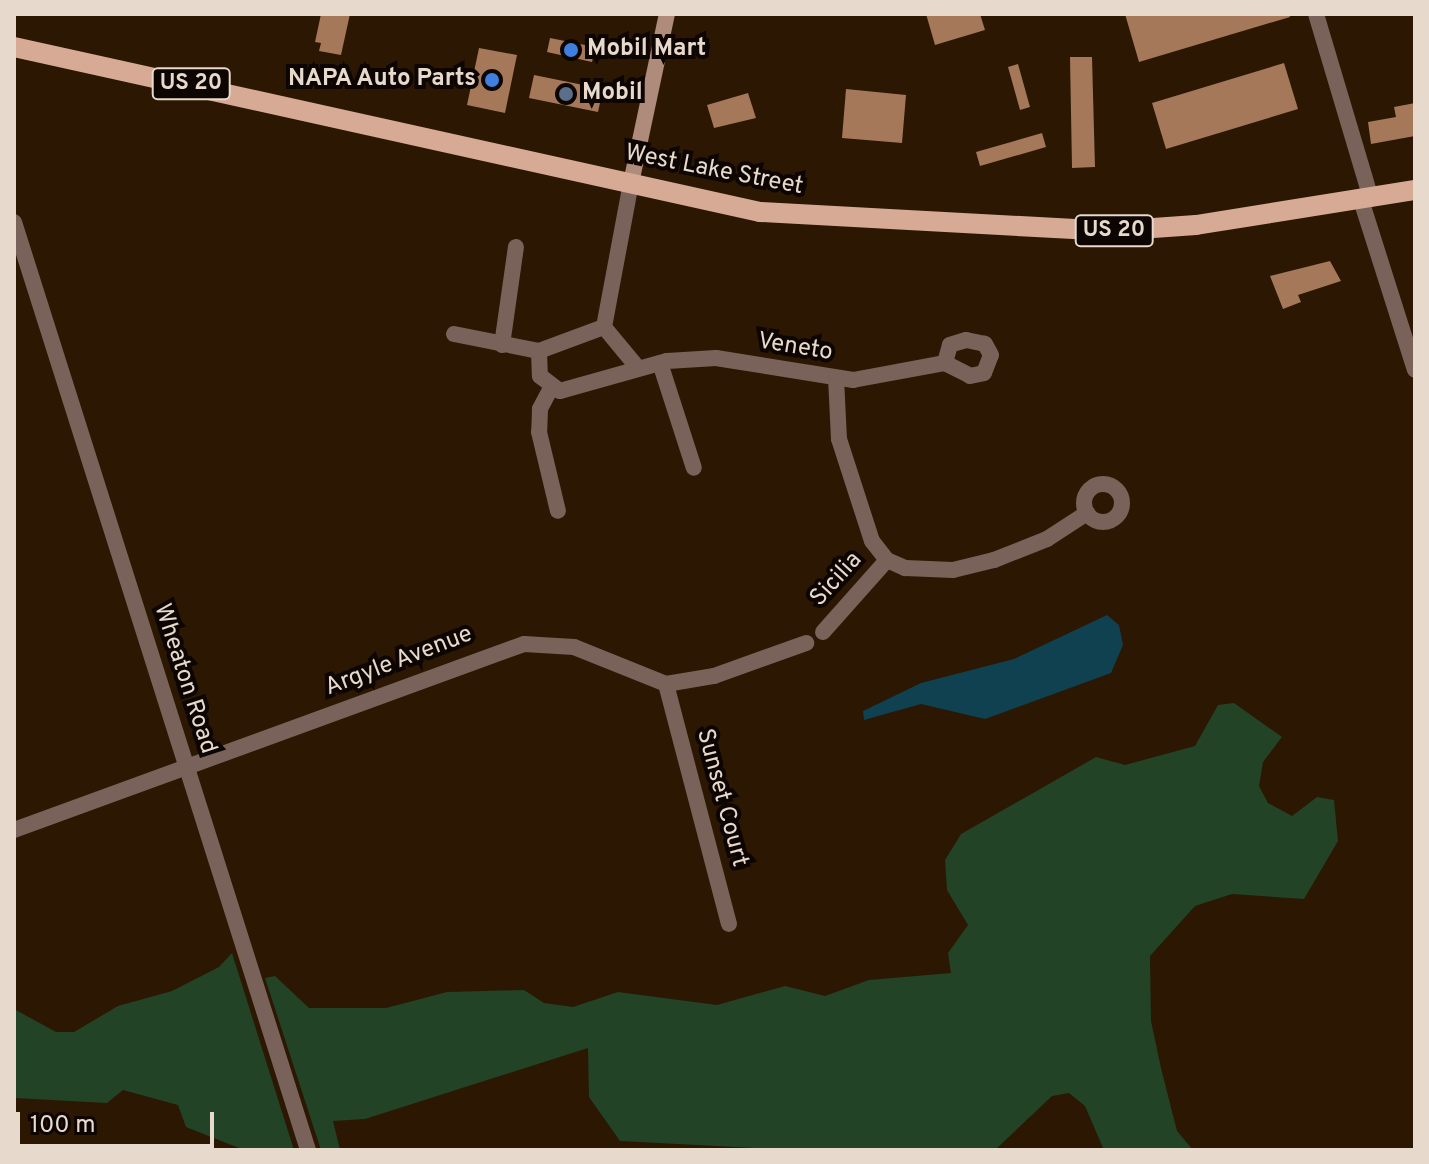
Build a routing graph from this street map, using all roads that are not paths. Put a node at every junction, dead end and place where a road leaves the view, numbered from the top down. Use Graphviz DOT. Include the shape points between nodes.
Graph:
graph roads {
  1 [pos="667,14"];
  2 [pos="1316,14"];
  3 [pos="14,47"];
  4 [pos="631,183"];
  5 [pos="1415,190"];
  6 [pos="1366,200"];
  7 [pos="14,222"];
  8 [pos="516,247"];
  9 [pos="604,327"];
  10 [pos="454,334"];
  11 [pos="502,345"];
  12 [pos="539,351"];
  13 [pos="660,363"];
  14 [pos="945,363"];
  15 [pos="638,368"];
  16 [pos="1415,370"];
  17 [pos="836,378"];
  18 [pos="551,388"];
  19 [pos="694,468"];
  20 [pos="558,511"];
  21 [pos="1087,513"];
  22 [pos="887,560"];
  23 [pos="823,632"];
  24 [pos="806,643"];
  25 [pos="666,684"];
  26 [pos="187,768"];
  27 [pos="14,830"];
  28 [pos="729,924"];
  29 [pos="308,1150"];
  1 -- 4 [label="street"];
  2 -- 6 [label="street"];
  3 -- 4 [label="main road, West Lake Street / US 20"];
  4 -- 6 [label="main road, West Lake Street / US 20" via="760,212 1035,231 1196,225"];
  4 -- 9 [label="street"];
  5 -- 6 [label="main road, West Lake Street / US 20"];
  6 -- 16 [label="street"];
  7 -- 26 [label="street, Wheaton Road"];
  8 -- 11 [label="street"];
  9 -- 12 [label="street"];
  9 -- 15 [label="street"];
  10 -- 11 [label="street"];
  11 -- 12 [label="street"];
  12 -- 18 [label="street" via="540,376"];
  13 -- 15 [label="street, Veneto"];
  13 -- 17 [label="street, Veneto" via="716,358"];
  13 -- 19 [label="street"];
  14 -- 17 [label="street, Veneto"];
  15 -- 18 [label="street, Veneto" via="568,390"];
  17 -- 22 [label="street" via="839,439 872,541"];
  18 -- 20 [label="street" via="540,409 539,432"];
  21 -- 22 [label="street" via="1047,539 980,564 953,570 905,568"];
  22 -- 23 [label="street, Sicilia"];
  24 -- 25 [label="street" via="714,676"];
  25 -- 26 [label="street, Argyle Avenue" via="574,647 524,644"];
  25 -- 28 [label="street, Sunset Court"];
  26 -- 27 [label="street, Argyle Avenue"];
  26 -- 29 [label="street, Wheaton Road"];
}
